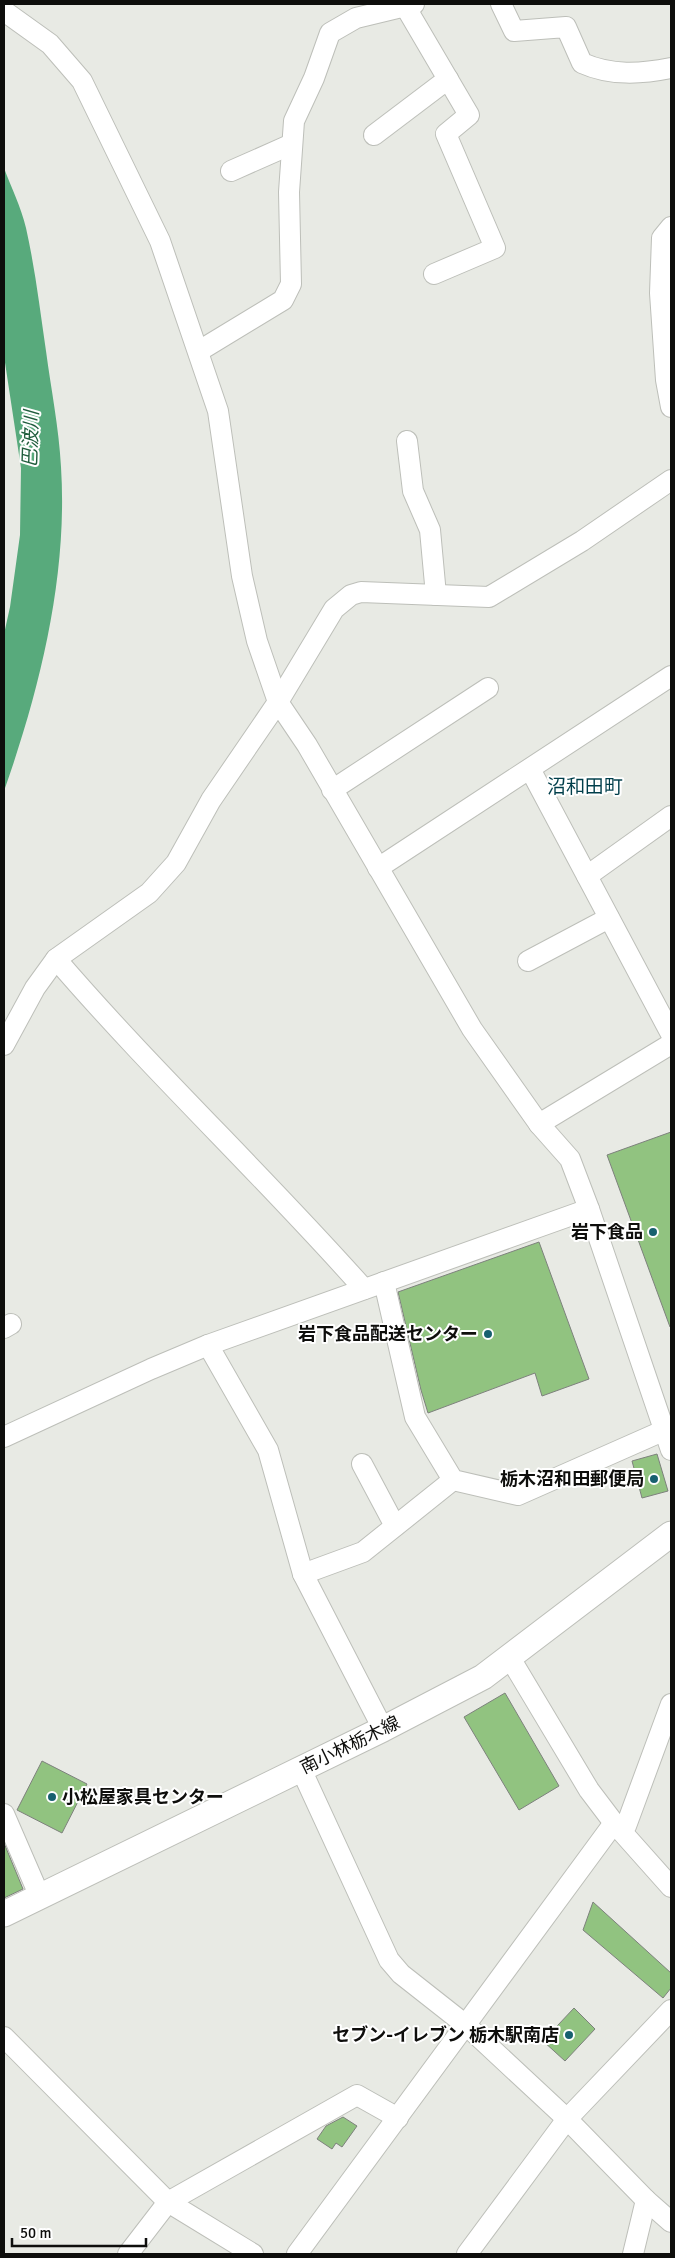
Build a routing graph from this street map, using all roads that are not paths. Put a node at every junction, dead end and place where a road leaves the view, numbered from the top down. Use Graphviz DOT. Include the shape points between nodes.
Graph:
graph roads {
  1 [pos="501,4"];
  2 [pos="409,5"];
  3 [pos="4,10"];
  4 [pos="671,68"];
  5 [pos="448,79"];
  6 [pos="374,135"];
  7 [pos="292,144"];
  8 [pos="231,171"];
  9 [pos="671,227"];
  10 [pos="434,274"];
  11 [pos="199,351"];
  12 [pos="671,407"];
  13 [pos="407,440"];
  14 [pos="671,480"];
  15 [pos="436,595"];
  16 [pos="671,676"];
  17 [pos="488,688"];
  18 [pos="278,702"];
  19 [pos="530,769"];
  20 [pos="332,790"];
  21 [pos="671,816"];
  22 [pos="378,868"];
  23 [pos="587,876"];
  24 [pos="609,918"];
  25 [pos="56,958"];
  26 [pos="528,960"];
  27 [pos="671,1034"];
  28 [pos="671,1044"];
  29 [pos="4,1045"];
  30 [pos="539,1124"];
  31 [pos="590,1209"];
  32 [pos="384,1282"];
  33 [pos="364,1289"];
  34 [pos="208,1346"];
  35 [pos="665,1430"];
  36 [pos="4,1437"];
  37 [pos="671,1450"];
  38 [pos="362,1464"];
  39 [pos="453,1480"];
  40 [pos="395,1526"];
  41 [pos="671,1534"];
  42 [pos="303,1574"];
  43 [pos="510,1658"];
  44 [pos="671,1704"];
  45 [pos="383,1729"];
  46 [pos="301,1769"];
  47 [pos="4,1814"];
  48 [pos="614,1823"];
  49 [pos="671,1887"];
  50 [pos="40,1897"];
  51 [pos="4,1914"];
  52 [pos="671,2010"];
  53 [pos="467,2026"];
  54 [pos="4,2036"];
  55 [pos="398,2118"];
  56 [pos="567,2120"];
  57 [pos="646,2200"];
  58 [pos="168,2202"];
  59 [pos="671,2222"];
  60 [pos="128,2254"];
  61 [pos="253,2254"];
  62 [pos="298,2254"];
  63 [pos="467,2254"];
  64 [pos="633,2254"];
  1 -- 4 [label="street" via="514,31 566,27 582,63 590,67 643,74"];
  2 -- 5 [label="street"];
  2 -- 7 [label="street" via="356,18 330,33 294,121"];
  3 -- 11 [label="street" via="50,44 82,81 160,241"];
  5 -- 6 [label="street"];
  5 -- 10 [label="street" via="468,115 446,134 495,248"];
  7 -- 8 [label="street"];
  7 -- 11 [label="street" via="288,192 291,284 282,300"];
  9 -- 12 [label="street" via="662,238 660,293"];
  11 -- 18 [label="street" via="218,411 242,576 257,641"];
  13 -- 15 [label="street" via="413,491 430,530"];
  14 -- 15 [label="street" via="582,541 489,597"];
  15 -- 18 [label="street" via="361,592 351,596 334,609"];
  16 -- 19 [label="street"];
  17 -- 20 [label="street"];
  18 -- 20 [label="street"];
  18 -- 25 [label="street" via="211,800 176,863 149,893"];
  19 -- 22 [label="street"];
  19 -- 23 [label="street"];
  20 -- 22 [label="street"];
  21 -- 23 [label="street"];
  22 -- 30 [label="street" via="472,1029"];
  23 -- 24 [label="street"];
  24 -- 26 [label="street"];
  24 -- 27 [label="street"];
  25 -- 29 [label="street" via="35,988"];
  25 -- 33 [label="street" via="97,1006"];
  28 -- 30 [label="street"];
  30 -- 31 [label="street" via="570,1159"];
  31 -- 32 [label="street"];
  31 -- 35 [label="street"];
  32 -- 33 [label="street"];
  32 -- 39 [label="street" via="415,1417"];
  33 -- 34 [label="street"];
  34 -- 36 [label="street"];
  34 -- 42 [label="street" via="268,1450"];
  35 -- 37 [label="street"];
  35 -- 39 [label="street" via="518,1495"];
  38 -- 40 [label="street"];
  39 -- 40 [label="street"];
  40 -- 42 [label="street" via="362,1552"];
  41 -- 43 [label="main road, 南小林栃木線"];
  42 -- 45 [label="street"];
  43 -- 45 [label="main road, 南小林栃木線" via="469,1684"];
  43 -- 48 [label="street" via="589,1790"];
  44 -- 48 [label="street" via="626,1826"];
  45 -- 46 [label="main road, 南小林栃木線"];
  46 -- 50 [label="main road, 南小林栃木線"];
  46 -- 53 [label="street" via="389,1960 401,1974"];
  47 -- 50 [label="street"];
  48 -- 49 [label="street"];
  48 -- 53 [label="street"];
  50 -- 51 [label="main road, 南小林栃木線"];
  52 -- 56 [label="street"];
  53 -- 55 [label="street"];
  53 -- 56 [label="street"];
  54 -- 58 [label="street"];
  55 -- 58 [label="street" via="358,2095"];
  55 -- 62 [label="street"];
  56 -- 57 [label="street"];
  56 -- 63 [label="street"];
  57 -- 59 [label="street"];
  57 -- 64 [label="street"];
  58 -- 60 [label="street"];
  58 -- 61 [label="street"];
}
